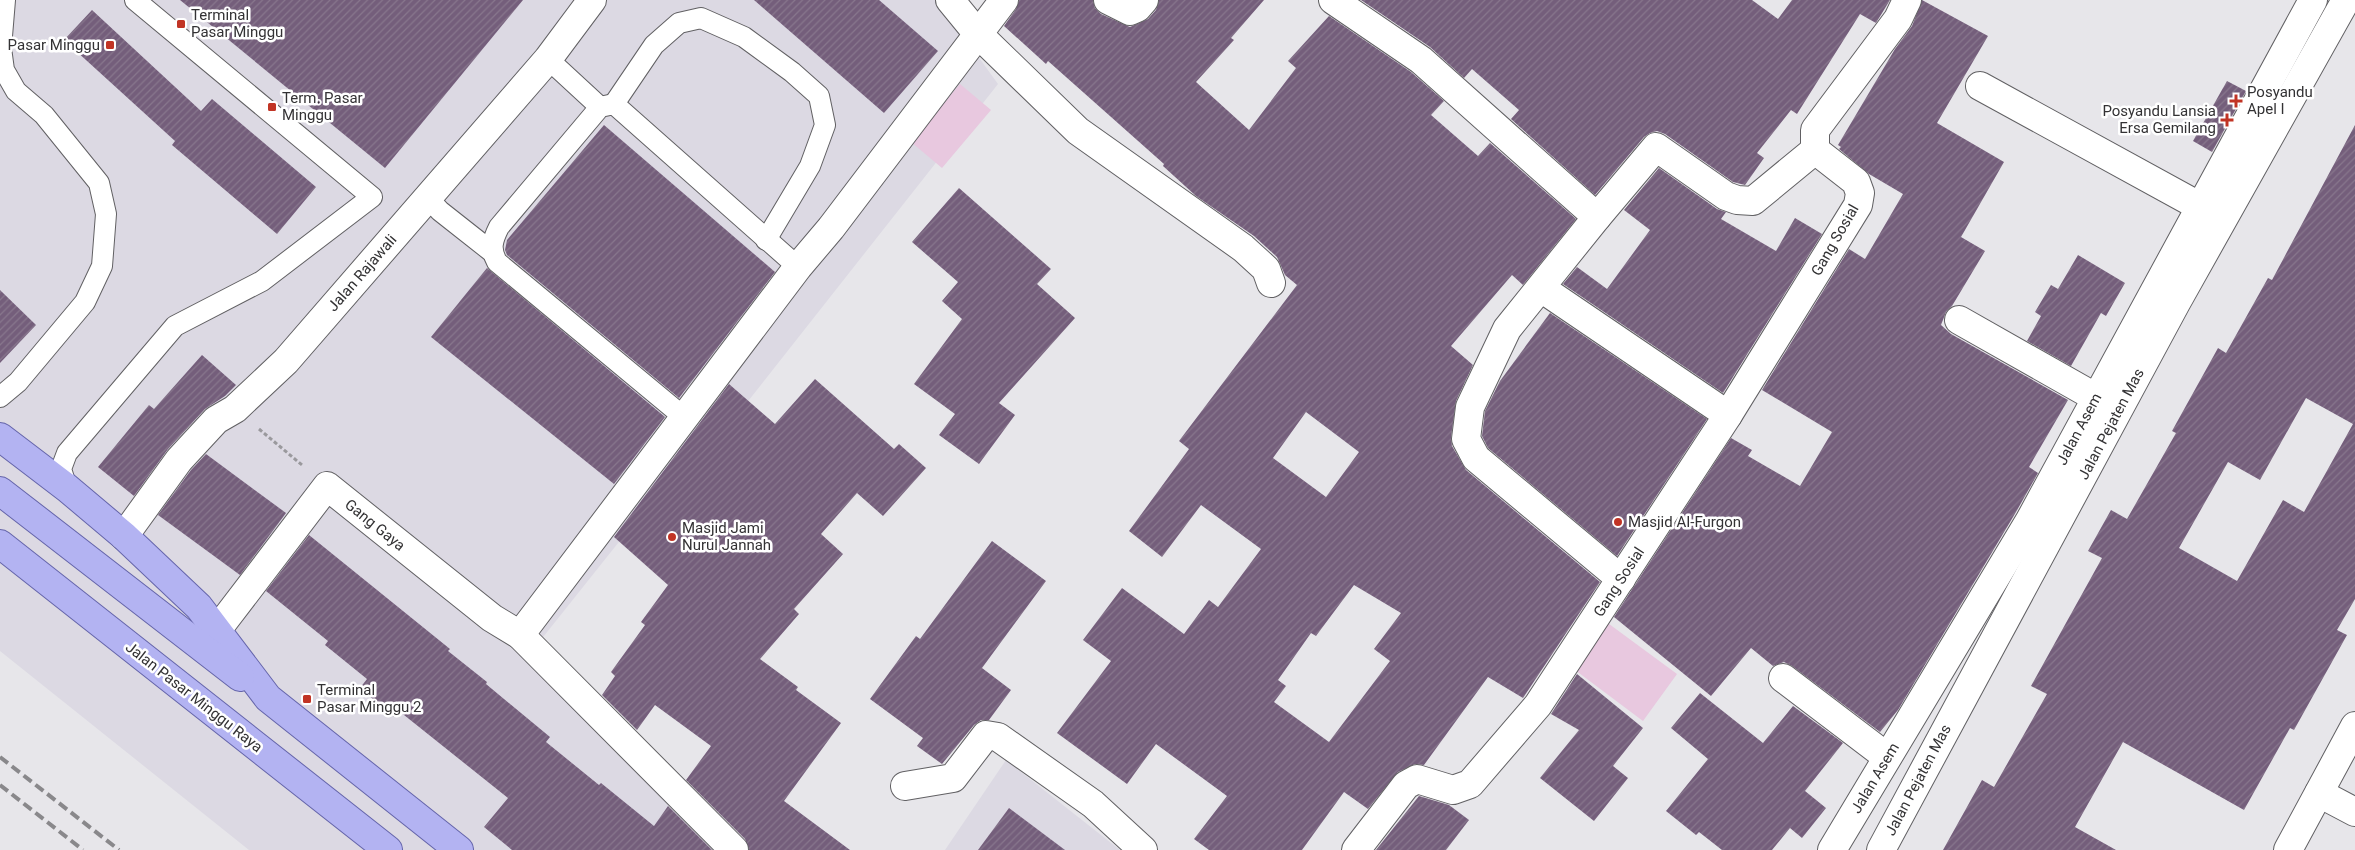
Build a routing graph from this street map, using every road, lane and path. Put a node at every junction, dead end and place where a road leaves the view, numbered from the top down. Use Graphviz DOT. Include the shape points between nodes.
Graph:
graph roads {
  1 [pos="5,0"];
  2 [pos="135,0"];
  3 [pos="592,0"];
  4 [pos="950,0"];
  5 [pos="1004,0"];
  6 [pos="1108,0"];
  7 [pos="1144,0"];
  8 [pos="1333,0"];
  9 [pos="1907,0"];
  10 [pos="2313,0"];
  11 [pos="2346,0"];
  12 [pos="977,33"];
  13 [pos="548,59"];
  14 [pos="1980,86"];
  15 [pos="607,105"];
  16 [pos="1815,150"];
  17 [pos="427,197"];
  18 [pos="2199,206"];
  19 [pos="1597,218"];
  20 [pos="766,240"];
  21 [pos="492,252"];
  22 [pos="798,268"];
  23 [pos="1271,283"];
  24 [pos="1541,288"];
  25 [pos="1959,320"];
  26 [pos="0,397"];
  27 [pos="2096,397"];
  28 [pos="226,415"];
  29 [pos="1728,416"];
  30 [pos="685,418"];
  31 [pos="0,437"];
  32 [pos="67,488"];
  33 [pos="0,491"];
  34 [pos="323,491"];
  35 [pos="124,536"];
  36 [pos="0,544"];
  37 [pos="1621,579"];
  38 [pos="216,630"];
  39 [pos="520,635"];
  40 [pos="1783,678"];
  41 [pos="268,698"];
  42 [pos="2355,726"];
  43 [pos="1888,757"];
  44 [pos="905,786"];
  45 [pos="2319,793"];
  46 [pos="2355,812"];
  47 [pos="388,850"];
  48 [pos="459,850"];
  49 [pos="734,850"];
  50 [pos="1143,850"];
  51 [pos="1356,850"];
  52 [pos="1832,850"];
  53 [pos="1881,850"];
  54 [pos="2288,850"];
  1 -- 26 [label="lane" via="1,48 4,70 16,91 44,115 99,183 106,214 102,266 86,302 18,382"];
  2 -- 32 [label="lane" via="372,197 262,281 175,326 67,453 61,469"];
  3 -- 13 [label="street, Jalan Rajawali"];
  4 -- 12 [label="street"];
  5 -- 12 [label="street"];
  6 -- 7 [label="street" via="1130,11"];
  8 -- 19 [label="street" via="1421,60"];
  9 -- 16 [label="street" via="1898,19 1815,130"];
  10 -- 18 [label="street, Jalan Asem"];
  11 -- 53 [label="street, Jalan Pejaten Mas" via="2171,312"];
  12 -- 22 [label="street"];
  12 -- 23 [label="street" via="1078,130 1243,248 1266,268"];
  13 -- 15 [label="lane"];
  13 -- 17 [label="street, Jalan Rajawali"];
  14 -- 18 [label="street"];
  15 -- 20 [label="lane"];
  15 -- 20 [label="lane" via="654,45 679,23 701,18 744,38 792,72 819,96 825,124 810,166"];
  15 -- 21 [label="lane" via="499,227 492,239"];
  16 -- 19 [label="street" via="1753,201 1726,196 1656,147"];
  16 -- 29 [label="street, Gang Sosial" via="1856,182 1860,193 1858,205"];
  17 -- 21 [label="lane" via="440,212"];
  17 -- 28 [label="street, Jalan Rajawali" via="286,361"];
  18 -- 27 [label="street, Jalan Asem"];
  19 -- 24 [label="street"];
  20 -- 22 [label="lane"];
  21 -- 30 [label="lane" via="497,262"];
  22 -- 30 [label="street"];
  24 -- 29 [label="street"];
  24 -- 37 [label="street" via="1507,329 1470,408 1466,439 1476,458"];
  25 -- 27 [label="street"];
  27 -- 43 [label="street, Jalan Asem" via="2030,520"];
  28 -- 34 [label="path"];
  28 -- 35 [label="street, Jalan Rajawali" via="179,460"];
  29 -- 37 [label="street, Gang Sosial"];
  30 -- 39 [label="street"];
  31 -- 32 [label="main road"];
  32 -- 35 [label="main road"];
  33 -- 41 [label="main road"];
  34 -- 38 [label="street"];
  34 -- 39 [label="street, Gang Gaya" via="492,618"];
  35 -- 38 [label="main road" via="199,607"];
  36 -- 47 [label="main road, Jalan Pasar Minggu Raya"];
  37 -- 51 [label="street, Gang Sosial" via="1538,704 1470,784 1453,790 1417,779 1406,785"];
  38 -- 41 [label="main road"];
  39 -- 49 [label="street, Gang Gaya"];
  40 -- 43 [label="street"];
  41 -- 48 [label="main road"];
  42 -- 45 [label="street"];
  43 -- 52 [label="street, Jalan Asem"];
  44 -- 50 [label="street" via="954,778 986,735 998,737 1093,804"];
  45 -- 46 [label="street"];
  45 -- 54 [label="street"];
}
